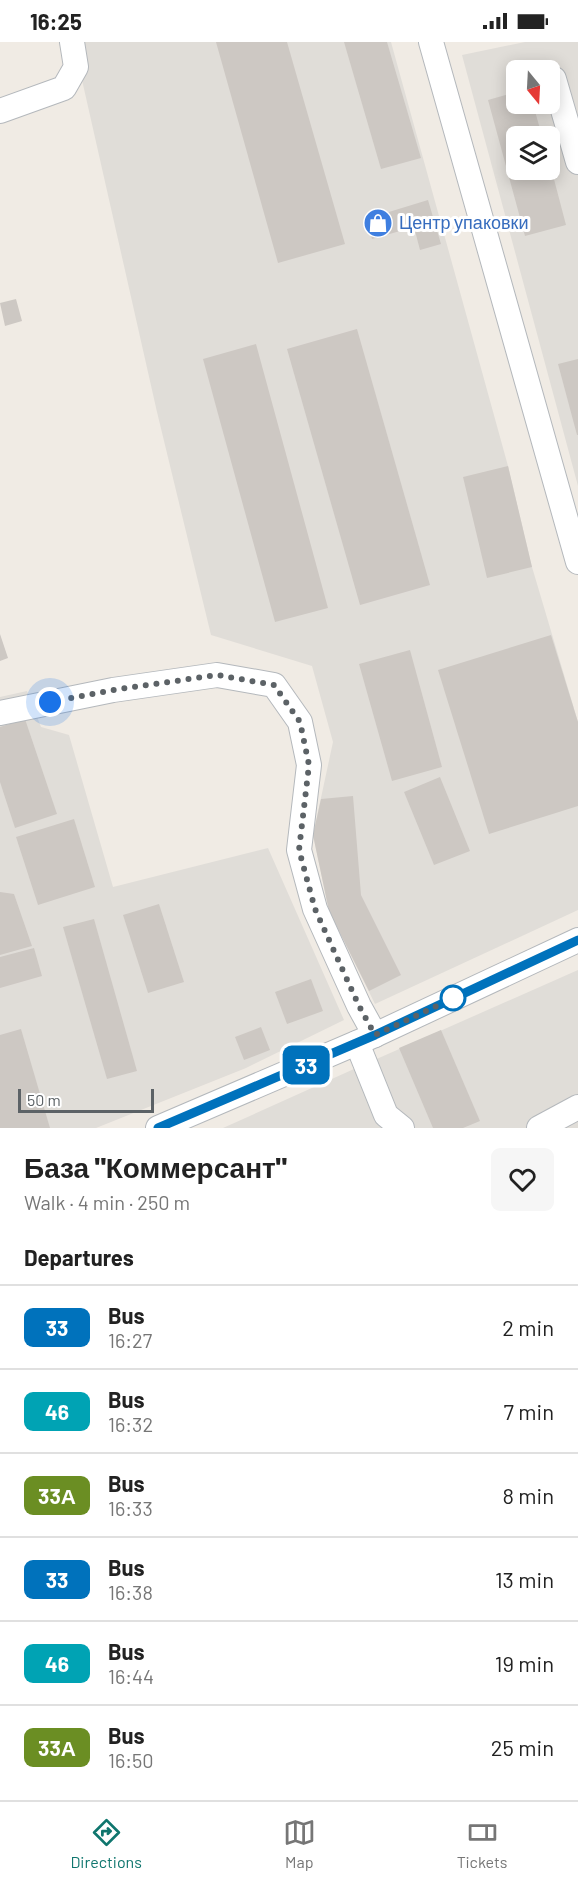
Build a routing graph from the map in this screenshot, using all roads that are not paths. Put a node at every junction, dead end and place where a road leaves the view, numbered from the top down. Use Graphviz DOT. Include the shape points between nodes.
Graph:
graph roads {
  1 [pos="72,42"];
  2 [pos="431,42"];
  3 [pos="560,100"];
  4 [pos="0,111"];
  5 [pos="578,162"];
  6 [pos="578,562"];
  7 [pos="0,713"];
  8 [pos="578,940"];
  9 [pos="366,1039"];
  10 [pos="578,1107"];
  11 [pos="158,1128"];
  12 [pos="402,1128"];
  13 [pos="539,1128"];
  1 -- 4 [label="street" via="76,67 64,88"];
  2 -- 6 [label="street"];
  3 -- 5 [label="street"];
  7 -- 9 [label="street" via="113,690 217,675 274,685 300,722 309,765 299,850 315,909 359,1006"];
  8 -- 9 [label="street"];
  9 -- 11 [label="street"];
  9 -- 12 [label="street" via="386,1115"];
  10 -- 13 [label="street"];
}
